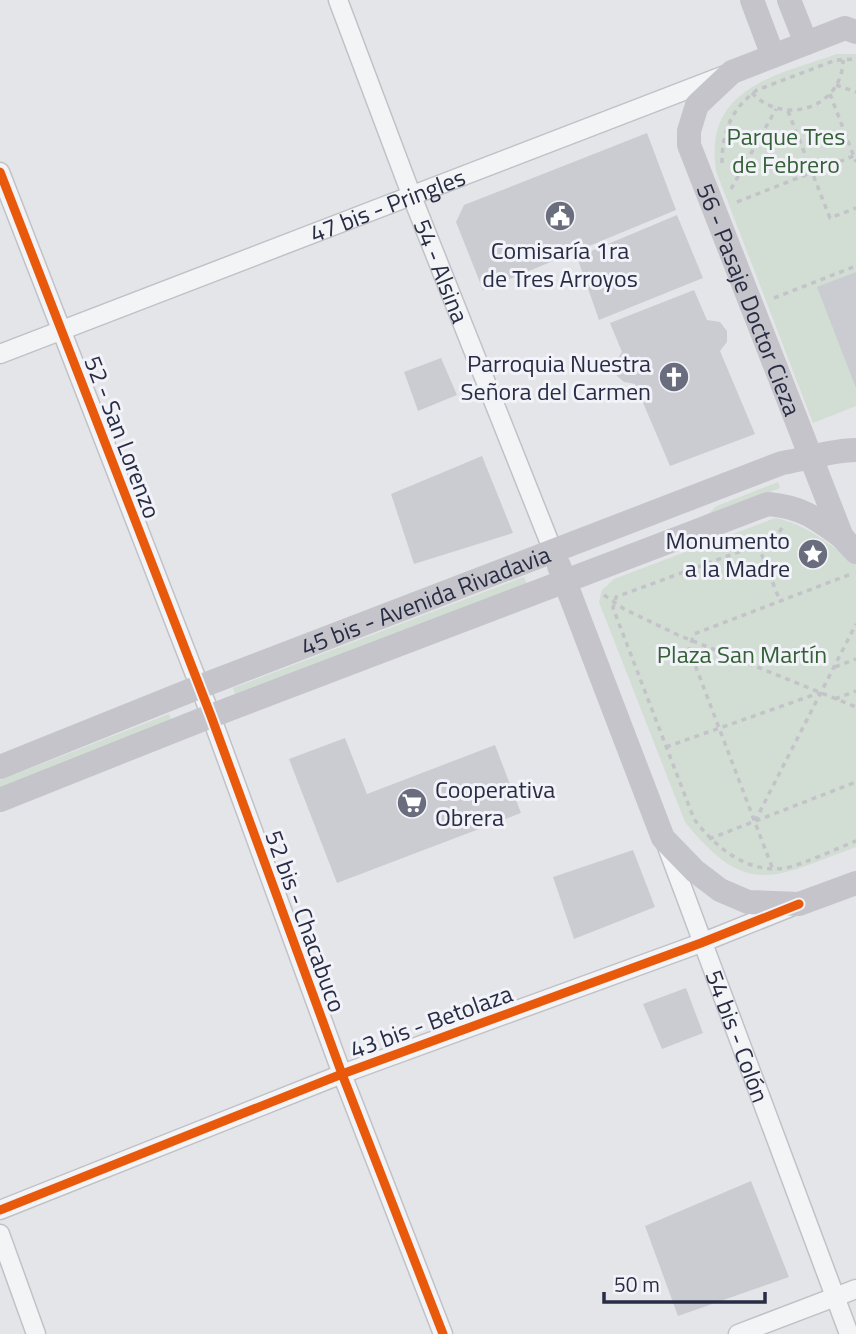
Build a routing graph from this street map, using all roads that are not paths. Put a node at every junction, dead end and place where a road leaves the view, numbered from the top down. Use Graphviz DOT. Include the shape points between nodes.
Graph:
graph roads {
  1 [pos="338,0"];
  2 [pos="752,0"];
  3 [pos="789,0"];
  4 [pos="852,28"];
  5 [pos="806,43"];
  6 [pos="773,56"];
  7 [pos="732,72"];
  8 [pos="0,172"];
  9 [pos="411,194"];
  10 [pos="61,331"];
  11 [pos="0,354"];
  12 [pos="856,450"];
  13 [pos="812,459"];
  14 [pos="849,545"];
  15 [pos="553,551"];
  16 [pos="566,582"];
  17 [pos="199,687"];
  18 [pos="211,716"];
  19 [pos="0,767"];
  20 [pos="0,800"];
  21 [pos="663,838"];
  22 [pos="856,883"];
  23 [pos="799,904"];
  24 [pos="701,943"];
  25 [pos="342,1074"];
  26 [pos="0,1210"];
  27 [pos="0,1234"];
  28 [pos="856,1289"];
  29 [pos="835,1297"];
  30 [pos="36,1334"];
  31 [pos="443,1334"];
  32 [pos="738,1334"];
  33 [pos="849,1334"];
  1 -- 9 [label="street, 54 - Alsina"];
  2 -- 6 [label="main road"];
  3 -- 5 [label="main road"];
  4 -- 5 [label="main road, 47 bis - Pringles"];
  5 -- 6 [label="main road, 47 bis - Pringles"];
  6 -- 7 [label="main road, 47 bis - Pringles"];
  7 -- 9 [label="street, 47 bis - Pringles"];
  7 -- 13 [label="main road, 56 - Pasaje Doctor Cieza" via="697,105 689,145"];
  8 -- 10 [label="street, 52 - San Lorenzo"];
  9 -- 10 [label="street, 47 bis - Pringles"];
  9 -- 15 [label="street, 54 - Alsina"];
  10 -- 11 [label="street, 47 bis - Pringles"];
  10 -- 17 [label="street, 52 - San Lorenzo"];
  12 -- 13 [label="main road, 45 bis - Avenida Rivadavia" via="837,450"];
  13 -- 14 [label="main road, 56 - Pasaje Doctor Cieza"];
  13 -- 15 [label="main road, 45 bis - Avenida Rivadavia" via="782,463"];
  14 -- 16 [label="main road, 45 bis - Avenida Rivadavia" via="810,514 768,504"];
  15 -- 16 [label="main road, 54 - Alsina"];
  15 -- 17 [label="main road, 45 bis - Avenida Rivadavia"];
  16 -- 18 [label="main road, 45 bis - Avenida Rivadavia"];
  16 -- 21 [label="main road, 54 bis - Colón"];
  17 -- 18 [label="street, 52 - San Lorenzo"];
  17 -- 19 [label="main road, 45 bis - Avenida Rivadavia"];
  18 -- 20 [label="main road, 45 bis - Avenida Rivadavia"];
  18 -- 25 [label="street, 52 bis - Chacabuco"];
  21 -- 23 [label="main road" via="720,890 748,902"];
  21 -- 24 [label="street, 54 bis - Colón"];
  22 -- 23 [label="main road, 43 bis - Betolaza"];
  23 -- 24 [label="street, 43 bis - Betolaza"];
  24 -- 25 [label="street, 43 bis - Betolaza"];
  24 -- 29 [label="street, 54 bis - Colón"];
  25 -- 26 [label="street, 43 bis - Betolaza"];
  25 -- 31 [label="street, 52 bis - Chacabuco"];
  27 -- 30 [label="street"];
  28 -- 29 [label="street"];
  29 -- 32 [label="street"];
  29 -- 33 [label="street, 54 bis - Colón"];
}
